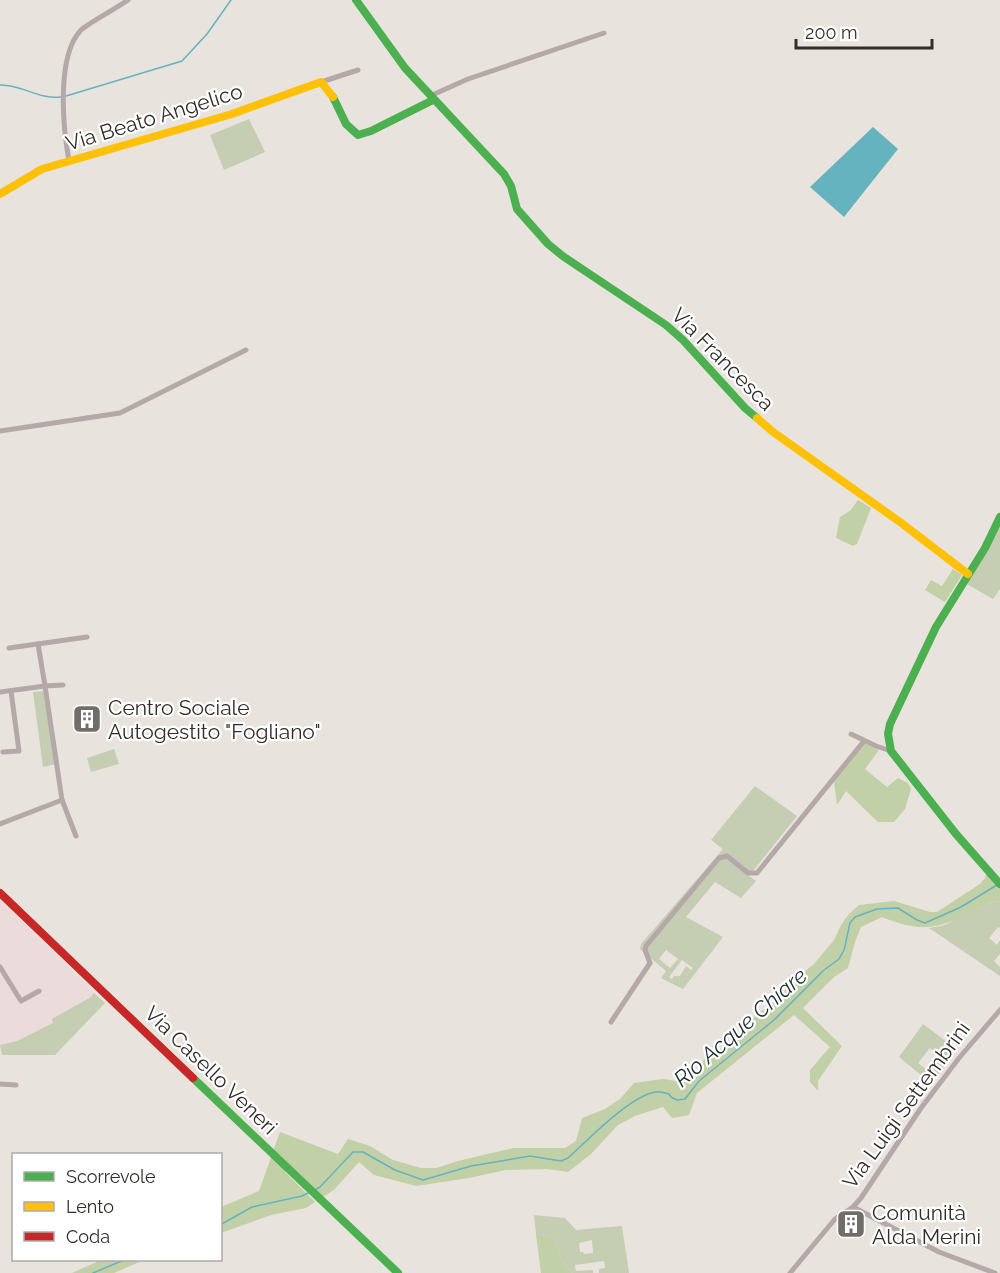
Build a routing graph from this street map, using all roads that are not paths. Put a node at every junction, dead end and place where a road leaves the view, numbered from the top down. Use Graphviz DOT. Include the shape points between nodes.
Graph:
graph roads {
  1 [pos="129,0"];
  2 [pos="356,0"];
  3 [pos="604,33"];
  4 [pos="358,70"];
  5 [pos="321,82"];
  6 [pos="432,98"];
  7 [pos="69,161"];
  8 [pos="0,194"];
  9 [pos="246,351"];
  10 [pos="0,431"];
  11 [pos="1000,517"];
  12 [pos="968,574"];
  13 [pos="87,637"];
  14 [pos="38,644"];
  15 [pos="9,648"];
  16 [pos="63,685"];
  17 [pos="45,686"];
  18 [pos="11,691"];
  19 [pos="0,692"];
  20 [pos="851,734"];
  21 [pos="864,741"];
  22 [pos="891,750"];
  23 [pos="3,752"];
  24 [pos="62,800"];
  25 [pos="0,824"];
  26 [pos="76,836"];
  27 [pos="998,881"];
  28 [pos="0,893"];
  29 [pos="0,967"];
  30 [pos="39,991"];
  31 [pos="1000,1010"];
  32 [pos="611,1022"];
  33 [pos="0,1084"];
  34 [pos="16,1085"];
  35 [pos="853,1207"];
  36 [pos="398,1273"];
  37 [pos="790,1273"];
  38 [pos="995,1273"];
  1 -- 7 [label="street" via="81,30 68,56 62,93"];
  2 -- 6 [label="street, Via Francesca"];
  3 -- 6 [label="street" via="452,85"];
  4 -- 5 [label="street, Via Beato Angelico"];
  5 -- 6 [label="street" via="330,89 348,127 358,135"];
  5 -- 7 [label="street, Via Beato Angelico" via="231,114"];
  6 -- 12 [label="street, Via Francesca" via="504,174 517,209 548,244 666,325 761,423"];
  7 -- 8 [label="street, Via Beato Angelico" via="42,169"];
  9 -- 10 [label="street" via="120,413"];
  11 -- 12 [label="street"];
  12 -- 22 [label="street" via="936,627 891,724"];
  13 -- 14 [label="street"];
  14 -- 15 [label="street"];
  14 -- 17 [label="street"];
  16 -- 17 [label="street"];
  17 -- 18 [label="street"];
  17 -- 24 [label="street"];
  18 -- 19 [label="street"];
  18 -- 23 [label="street" via="19,751"];
  20 -- 21 [label="street"];
  21 -- 22 [label="street"];
  21 -- 32 [label="street" via="758,873 748,873 725,855 719,858 646,946 650,963"];
  22 -- 27 [label="street"];
  24 -- 25 [label="street"];
  24 -- 26 [label="street"];
  28 -- 36 [label="street, Via Casello Veneri"];
  29 -- 30 [label="street" via="21,1001"];
  31 -- 35 [label="street, Via Luigi Settembrini" via="921,1108"];
  33 -- 34 [label="street"];
  35 -- 37 [label="street, Via Luigi Settembrini" via="835,1220"];
  35 -- 38 [label="street" via="939,1251"];
}
